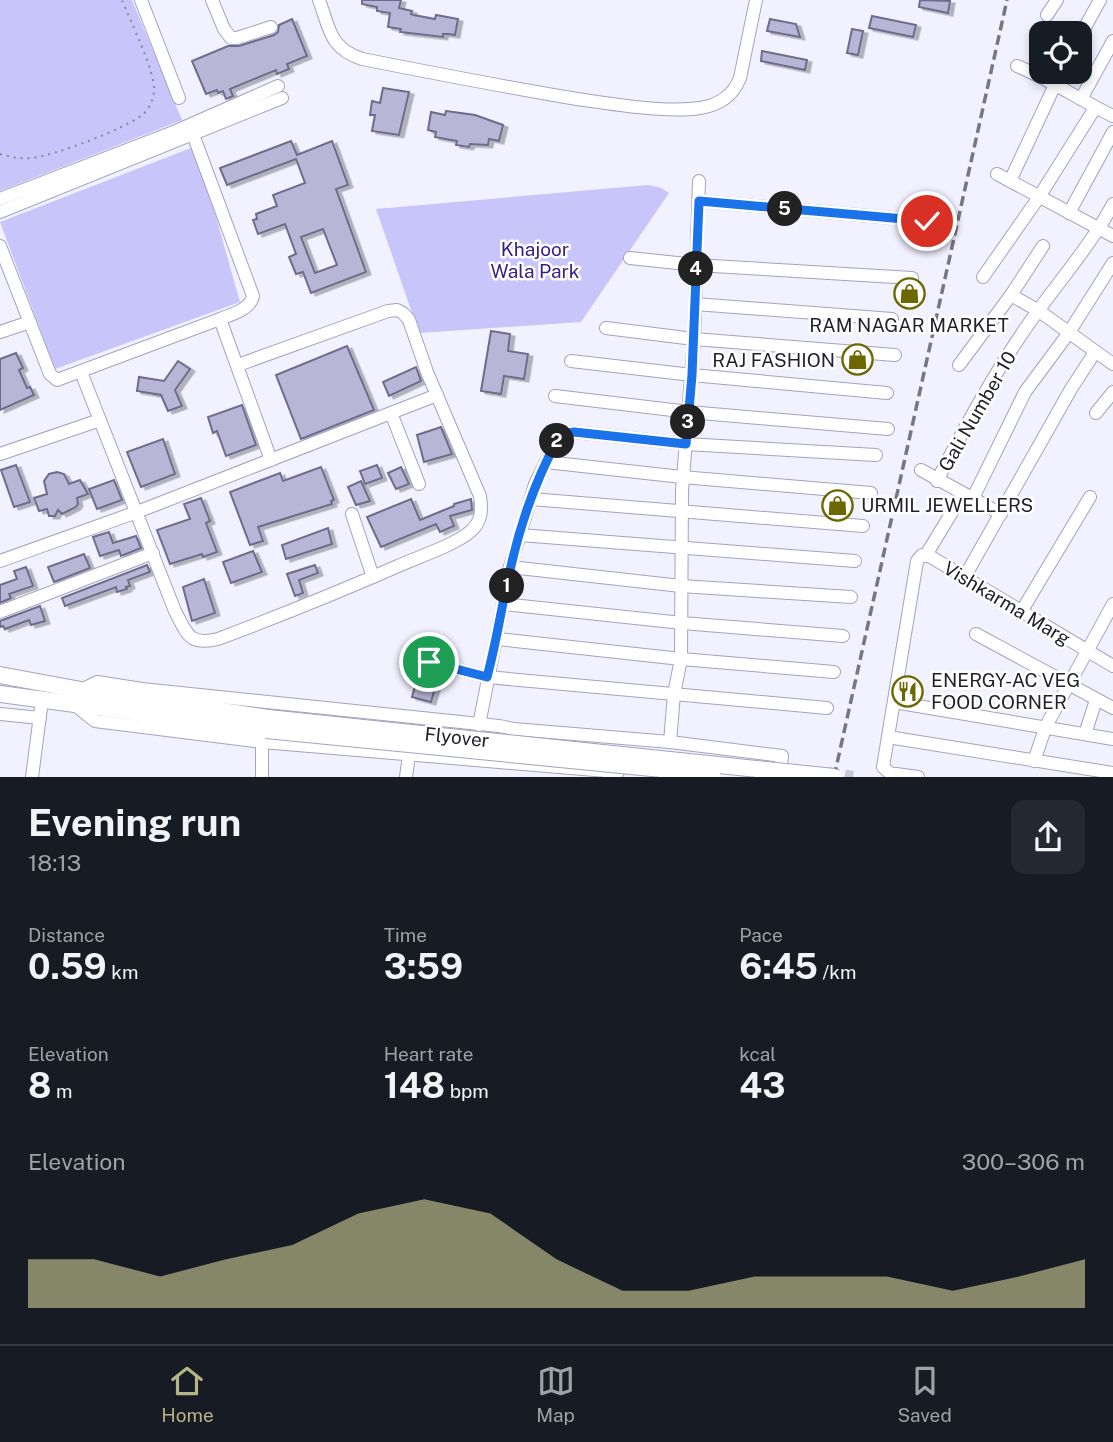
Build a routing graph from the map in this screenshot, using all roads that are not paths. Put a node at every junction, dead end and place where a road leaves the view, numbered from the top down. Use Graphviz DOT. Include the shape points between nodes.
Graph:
graph roads {
  1 [pos="141,0"];
  2 [pos="212,0"];
  3 [pos="319,0"];
  4 [pos="756,0"];
  5 [pos="1056,0"];
  6 [pos="1100,0"];
  7 [pos="1047,15"];
  8 [pos="1088,21"];
  9 [pos="271,27"];
  10 [pos="1113,41"];
  11 [pos="1017,66"];
  12 [pos="1029,69"];
  13 [pos="1055,84"];
  14 [pos="1065,84"];
  15 [pos="280,92"];
  16 [pos="179,98"];
  17 [pos="1081,99"];
  18 [pos="1095,108"];
  19 [pos="1112,113"];
  20 [pos="191,131"];
  21 [pos="1113,132"];
  22 [pos="997,174"];
  23 [pos="699,181"];
  24 [pos="1010,181"];
  25 [pos="1039,197"];
  26 [pos="0,199"];
  27 [pos="699,201"];
  28 [pos="1113,204"];
  29 [pos="0,212"];
  30 [pos="1069,213"];
  31 [pos="927,221"];
  32 [pos="1099,229"];
  33 [pos="1113,236"];
  34 [pos="0,246"];
  35 [pos="1043,246"];
  36 [pos="630,258"];
  37 [pos="1113,263"];
  38 [pos="696,265"];
  39 [pos="983,277"];
  40 [pos="912,278"];
  41 [pos="1011,295"];
  42 [pos="695,304"];
  43 [pos="1039,311"];
  44 [pos="220,319"];
  45 [pos="892,319"];
  46 [pos="30,322"];
  47 [pos="606,328"];
  48 [pos="0,332"];
  49 [pos="1068,334"];
  50 [pos="694,339"];
  51 [pos="1096,352"];
  52 [pos="895,355"];
  53 [pos="571,361"];
  54 [pos="1113,364"];
  55 [pos="238,365"];
  56 [pos="959,365"];
  57 [pos="81,372"];
  58 [pos="692,375"];
  59 [pos="1113,392"];
  60 [pos="887,393"];
  61 [pos="437,395"];
  62 [pos="555,396"];
  63 [pos="391,412"];
  64 [pos="689,412"];
  65 [pos="1096,413"];
  66 [pos="100,420"];
  67 [pos="888,429"];
  68 [pos="686,444"];
  69 [pos="0,454"];
  70 [pos="876,455"];
  71 [pos="271,460"];
  72 [pos="546,463"];
  73 [pos="921,470"];
  74 [pos="682,477"];
  75 [pos="937,481"];
  76 [pos="419,484"];
  77 [pos="871,493"];
  78 [pos="968,497"];
  79 [pos="1090,497"];
  80 [pos="531,499"];
  81 [pos="137,512"];
  82 [pos="682,512"];
  83 [pos="352,514"];
  84 [pos="1001,514"];
  85 [pos="863,526"];
  86 [pos="520,535"];
  87 [pos="683,549"];
  88 [pos="153,553"];
  89 [pos="926,555"];
  90 [pos="0,561"];
  91 [pos="855,561"];
  92 [pos="510,567"];
  93 [pos="373,577"];
  94 [pos="964,578"];
  95 [pos="681,586"];
  96 [pos="851,597"];
  97 [pos="504,604"];
  98 [pos="1113,604"];
  99 [pos="0,612"];
  100 [pos="1021,612"];
  101 [pos="682,624"];
  102 [pos="976,634"];
  103 [pos="843,636"];
  104 [pos="498,639"];
  105 [pos="1087,651"];
  106 [pos="681,659"];
  107 [pos="429,662"];
  108 [pos="1113,666"];
  109 [pos="834,672"];
  110 [pos="0,675"];
  111 [pos="487,677"];
  112 [pos="1068,685"];
  113 [pos="0,694"];
  114 [pos="674,694"];
  115 [pos="78,698"];
  116 [pos="43,700"];
  117 [pos="1096,700"];
  118 [pos="894,702"];
  119 [pos="137,707"];
  120 [pos="827,708"];
  121 [pos="1113,708"];
  122 [pos="0,714"];
  123 [pos="40,718"];
  124 [pos="479,725"];
  125 [pos="499,726"];
  126 [pos="1046,726"];
  127 [pos="514,729"];
  128 [pos="1085,734"];
  129 [pos="888,737"];
  130 [pos="1113,739"];
  131 [pos="262,742"];
  132 [pos="670,742"];
  133 [pos="409,755"];
  134 [pos="1034,761"];
  135 [pos="496,762"];
  136 [pos="509,764"];
  137 [pos="1113,773"];
  138 [pos="601,774"];
  139 [pos="893,776"];
  140 [pos="32,777"];
  141 [pos="262,777"];
  142 [pos="406,777"];
  143 [pos="675,777"];
  144 [pos="742,777"];
  145 [pos="780,777"];
  146 [pos="834,777"];
  147 [pos="918,777"];
  1 -- 16 [label="street"];
  2 -- 9 [label="street" via="232,38"];
  3 -- 4 [label="street" via="335,42 362,59 513,89 685,108 721,102 736,88"];
  5 -- 7 [label="street"];
  6 -- 8 [label="street"];
  10 -- 17 [label="street"];
  11 -- 12 [label="street"];
  13 -- 24 [label="street"];
  14 -- 17 [label="street"];
  15 -- 20 [label="street"];
  17 -- 18 [label="street"];
  18 -- 19 [label="street"];
  18 -- 25 [label="street"];
  20 -- 26 [label="street"];
  20 -- 29 [label="street"];
  20 -- 44 [label="street" via="253,296 246,307"];
  21 -- 30 [label="street"];
  22 -- 24 [label="street"];
  23 -- 27 [label="street"];
  24 -- 25 [label="street"];
  25 -- 30 [label="street"];
  25 -- 39 [label="street"];
  27 -- 31 [label="street"];
  27 -- 38 [label="street"];
  28 -- 32 [label="street, Gali Number 10"];
  30 -- 32 [label="street"];
  32 -- 33 [label="street"];
  32 -- 43 [label="street, Gali Number 10"];
  34 -- 46 [label="street"];
  35 -- 41 [label="street"];
  36 -- 38 [label="street"];
  37 -- 49 [label="street"];
  38 -- 40 [label="street"];
  38 -- 42 [label="street"];
  41 -- 43 [label="street"];
  41 -- 56 [label="street"];
  42 -- 45 [label="street"];
  42 -- 50 [label="street"];
  43 -- 49 [label="street"];
  43 -- 75 [label="street, Gali Number 10" via="962,432"];
  44 -- 55 [label="street"];
  44 -- 57 [label="street"];
  46 -- 48 [label="street"];
  46 -- 57 [label="street" via="53,379"];
  47 -- 50 [label="street"];
  49 -- 51 [label="street"];
  49 -- 78 [label="street" via="1025,392"];
  50 -- 52 [label="street"];
  50 -- 58 [label="street"];
  51 -- 54 [label="street"];
  51 -- 84 [label="street"];
  53 -- 58 [label="street"];
  55 -- 61 [label="street" via="397,310 409,320"];
  55 -- 71 [label="street"];
  57 -- 66 [label="street"];
  58 -- 60 [label="street"];
  58 -- 64 [label="street"];
  59 -- 65 [label="street"];
  61 -- 63 [label="street"];
  61 -- 93 [label="street" via="480,496 482,512 471,531"];
  62 -- 64 [label="street"];
  63 -- 71 [label="street"];
  63 -- 76 [label="street"];
  64 -- 67 [label="street"];
  64 -- 68 [label="street"];
  66 -- 69 [label="street"];
  66 -- 81 [label="street"];
  68 -- 70 [label="street"];
  68 -- 72 [label="street" via="574,432 558,439"];
  68 -- 74 [label="street"];
  71 -- 81 [label="street"];
  72 -- 74 [label="street"];
  72 -- 80 [label="street"];
  73 -- 75 [label="street"];
  74 -- 77 [label="street"];
  74 -- 82 [label="street"];
  75 -- 78 [label="street"];
  78 -- 84 [label="street"];
  78 -- 89 [label="street"];
  79 -- 100 [label="street"];
  80 -- 82 [label="street"];
  80 -- 86 [label="street"];
  81 -- 88 [label="street"];
  81 -- 90 [label="street"];
  82 -- 85 [label="street"];
  82 -- 87 [label="street"];
  83 -- 93 [label="street"];
  84 -- 94 [label="street"];
  86 -- 87 [label="street"];
  86 -- 92 [label="street"];
  87 -- 91 [label="street"];
  87 -- 95 [label="street"];
  88 -- 93 [label="street" via="186,632 193,640 204,642"];
  88 -- 99 [label="street"];
  89 -- 94 [label="street, Vishkarma Marg"];
  89 -- 118 [label="street, Vishkarma Marg" via="917,561"];
  92 -- 95 [label="street"];
  92 -- 97 [label="street"];
  94 -- 100 [label="street, Vishkarma Marg"];
  95 -- 96 [label="street"];
  95 -- 101 [label="street"];
  97 -- 101 [label="street"];
  97 -- 104 [label="street"];
  98 -- 105 [label="street"];
  100 -- 105 [label="street, Vishkarma Marg"];
  101 -- 103 [label="street"];
  101 -- 106 [label="street"];
  102 -- 112 [label="street"];
  104 -- 106 [label="street"];
  104 -- 111 [label="street"];
  105 -- 108 [label="street, Vishkarma Marg"];
  105 -- 112 [label="street"];
  106 -- 109 [label="street"];
  106 -- 114 [label="street"];
  107 -- 111 [label="street"];
  110 -- 115 [label="main road"];
  111 -- 114 [label="street"];
  111 -- 124 [label="street"];
  112 -- 117 [label="street"];
  112 -- 126 [label="street"];
  113 -- 116 [label="main road"];
  114 -- 120 [label="street"];
  114 -- 132 [label="street"];
  115 -- 116 [label="main road"];
  115 -- 119 [label="main road, Flyover"];
  115 -- 124 [label="street" via="97,682"];
  115 -- 131 [label="street" via="96,720"];
  116 -- 123 [label="street"];
  117 -- 121 [label="street"];
  117 -- 128 [label="street"];
  118 -- 126 [label="street"];
  118 -- 129 [label="street, Vishkarma Marg"];
  119 -- 144 [label="main road, Flyover, bridge" via="279,732"];
  119 -- 146 [label="main road, Flyover, bridge"];
  122 -- 123 [label="street"];
  123 -- 140 [label="street"];
  124 -- 125 [label="street"];
  125 -- 127 [label="street"];
  125 -- 135 [label="street"];
  126 -- 128 [label="street"];
  126 -- 134 [label="street"];
  127 -- 132 [label="street"];
  127 -- 136 [label="street" via="520,739 530,742 725,766 530,753"];
  128 -- 130 [label="street"];
  129 -- 134 [label="street"];
  129 -- 139 [label="street, Vishkarma Marg" via="883,767"];
  131 -- 133 [label="street"];
  131 -- 141 [label="street"];
  132 -- 145 [label="street" via="782,756"];
  133 -- 135 [label="street"];
  133 -- 142 [label="street"];
  134 -- 137 [label="street"];
  135 -- 136 [label="street"];
  136 -- 138 [label="street"];
  138 -- 143 [label="street"];
  139 -- 147 [label="street"];
}
